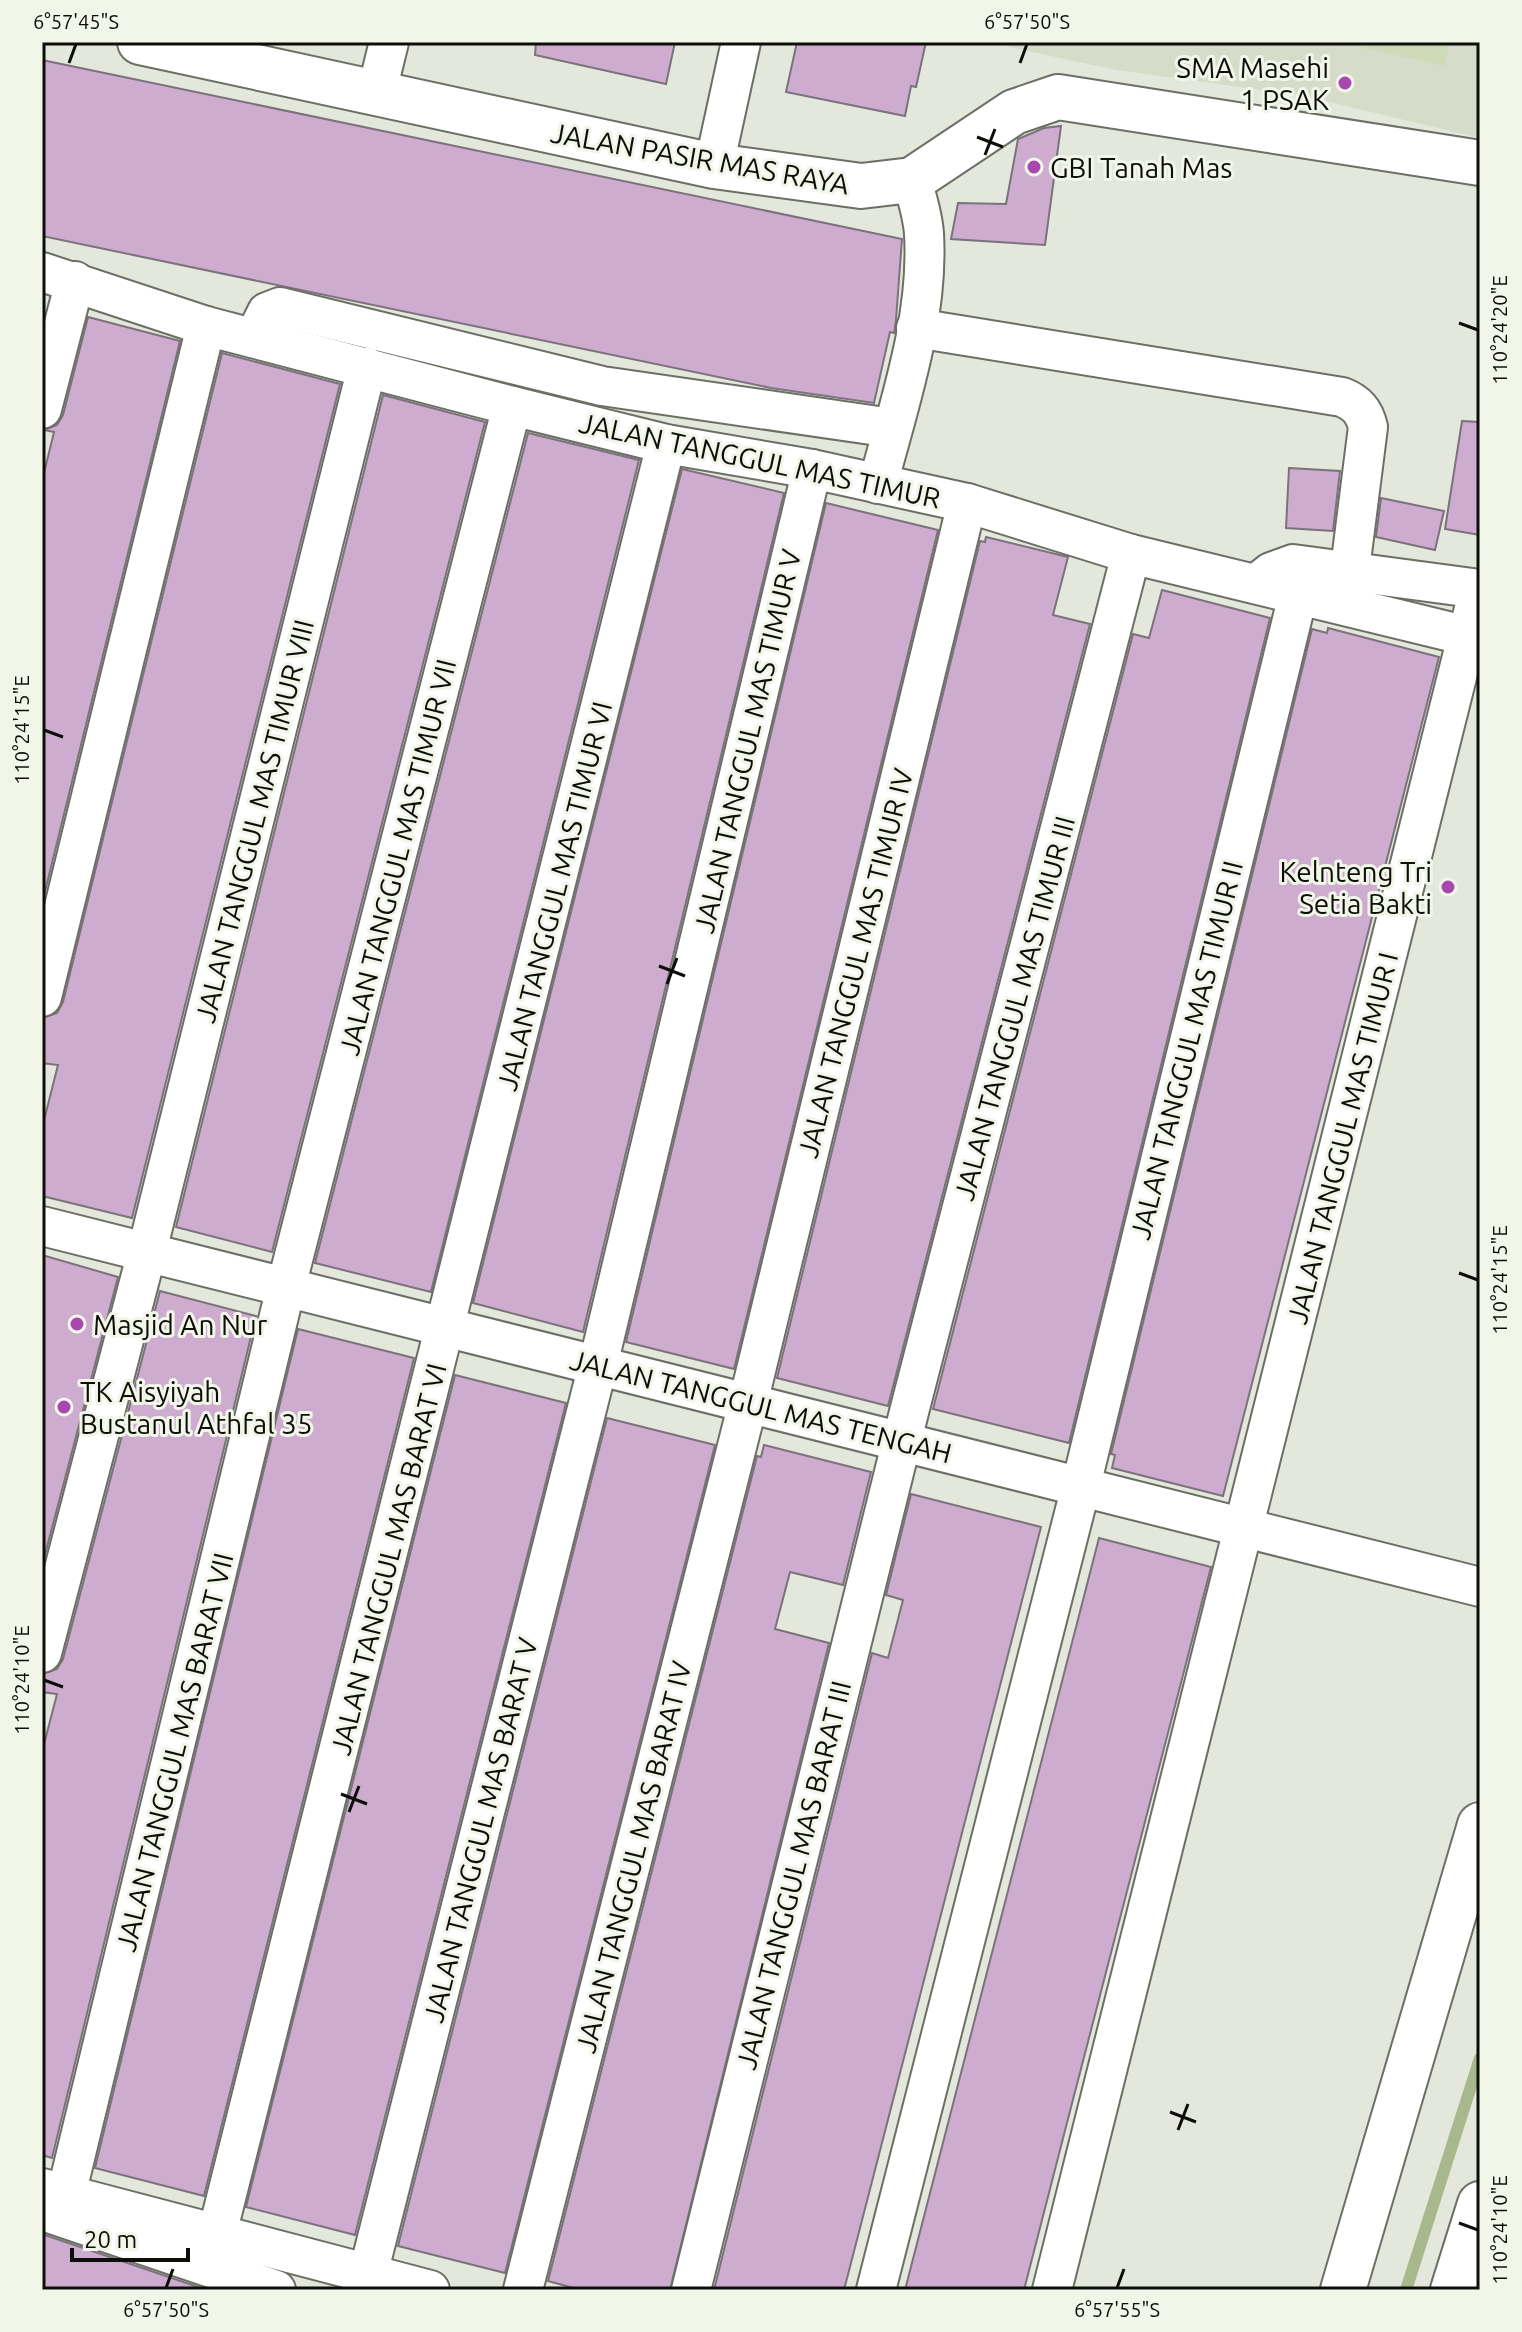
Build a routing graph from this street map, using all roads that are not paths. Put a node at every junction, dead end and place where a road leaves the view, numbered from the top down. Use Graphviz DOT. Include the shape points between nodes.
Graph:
graph roads {
  1 [pos="140,42"];
  2 [pos="389,42"];
  3 [pos="741,42"];
  4 [pos="376,95"];
  5 [pos="1480,163"];
  6 [pos="714,166"];
  7 [pos="912,180"];
  8 [pos="58,277"];
  9 [pos="206,326"];
  10 [pos="916,328"];
  11 [pos="254,338"];
  12 [pos="367,367"];
  13 [pos="602,386"];
  14 [pos="512,406"];
  15 [pos="42,409"];
  16 [pos="593,426"];
  17 [pos="892,428"];
  18 [pos="666,444"];
  19 [pos="812,469"];
  20 [pos="878,484"];
  21 [pos="967,503"];
  22 [pos="1131,554"];
  23 [pos="1350,569"];
  24 [pos="1256,584"];
  25 [pos="1480,589"];
  26 [pos="1298,595"];
  27 [pos="1474,638"];
  28 [pos="42,997"];
  29 [pos="42,1226"];
  30 [pos="42,1250"];
  31 [pos="144,1264"];
  32 [pos="284,1298"];
  33 [pos="444,1338"];
  34 [pos="595,1376"];
  35 [pos="745,1413"];
  36 [pos="899,1451"];
  37 [pos="1078,1496"];
  38 [pos="1243,1537"];
  39 [pos="1480,1587"];
  40 [pos="1480,1606"];
  41 [pos="42,1653"];
  42 [pos="1480,1825"];
  43 [pos="50,2198"];
  44 [pos="1480,2204"];
  45 [pos="217,2234"];
  46 [pos="368,2274"];
  47 [pos="276,2290"];
  48 [pos="430,2290"];
  49 [pos="523,2290"];
  50 [pos="691,2290"];
  51 [pos="876,2290"];
  52 [pos="1052,2290"];
  53 [pos="1343,2290"];
  54 [pos="1453,2290"];
  1 -- 4 [label="street, JALAN PASIR MAS RAYA"];
  2 -- 4 [label="street"];
  3 -- 6 [label="street"];
  4 -- 6 [label="street, JALAN PASIR MAS RAYA"];
  5 -- 7 [label="street, JALAN PASIR MAS RAYA" via="1058,97 1014,112"];
  6 -- 7 [label="street, JALAN PASIR MAS RAYA" via="861,186"];
  7 -- 10 [label="street" via="924,235"];
  8 -- 9 [label="street, JALAN TANGGUL MAS TIMUR"];
  8 -- 15 [label="street"];
  9 -- 11 [label="street, JALAN TANGGUL MAS TIMUR"];
  9 -- 28 [label="street"];
  10 -- 17 [label="street"];
  10 -- 23 [label="street" via="1354,402 1368,427"];
  11 -- 12 [label="street, JALAN TANGGUL MAS TIMUR"];
  11 -- 13 [label="street" via="267,312 280,307"];
  12 -- 14 [label="street, JALAN TANGGUL MAS TIMUR"];
  12 -- 31 [label="street, JALAN TANGGUL MAS TIMUR VIII"];
  13 -- 16 [label="street"];
  13 -- 17 [label="street"];
  14 -- 16 [label="street, JALAN TANGGUL MAS TIMUR"];
  14 -- 32 [label="street, JALAN TANGGUL MAS TIMUR VII"];
  16 -- 18 [label="street, JALAN TANGGUL MAS TIMUR"];
  17 -- 20 [label="street"];
  18 -- 19 [label="street, JALAN TANGGUL MAS TIMUR"];
  18 -- 33 [label="street, JALAN TANGGUL MAS TIMUR VI"];
  19 -- 20 [label="street, JALAN TANGGUL MAS TIMUR"];
  19 -- 34 [label="street, JALAN TANGGUL MAS TIMUR V"];
  20 -- 21 [label="street, JALAN TANGGUL MAS TIMUR"];
  21 -- 22 [label="street, JALAN TANGGUL MAS TIMUR"];
  21 -- 35 [label="street, JALAN TANGGUL MAS TIMUR IV"];
  22 -- 24 [label="street, JALAN TANGGUL MAS TIMUR"];
  22 -- 36 [label="street, JALAN TANGGUL MAS TIMUR III"];
  23 -- 24 [label="street" via="1293,564"];
  23 -- 25 [label="street"];
  24 -- 26 [label="street, JALAN TANGGUL MAS TIMUR"];
  25 -- 27 [label="street, JALAN TANGGUL MAS TIMUR I"];
  26 -- 27 [label="street, JALAN TANGGUL MAS TIMUR"];
  26 -- 37 [label="street, JALAN TANGGUL MAS TIMUR II"];
  27 -- 38 [label="street, JALAN TANGGUL MAS TIMUR I"];
  29 -- 31 [label="street, JALAN TANGGUL MAS TENGAH"];
  30 -- 31 [label="street, JALAN TANGGUL MAS TENGAH"];
  31 -- 32 [label="street, JALAN TANGGUL MAS TENGAH"];
  31 -- 41 [label="street, JALAN TANGGUL MAS TIMUR VIII"];
  32 -- 33 [label="street, JALAN TANGGUL MAS TENGAH"];
  32 -- 43 [label="street, JALAN TANGGUL MAS BARAT VII"];
  33 -- 34 [label="street, JALAN TANGGUL MAS TENGAH"];
  33 -- 45 [label="street, JALAN TANGGUL MAS BARAT VI"];
  34 -- 35 [label="street, JALAN TANGGUL MAS TENGAH"];
  34 -- 46 [label="street, JALAN TANGGUL MAS BARAT V"];
  35 -- 36 [label="street, JALAN TANGGUL MAS TENGAH"];
  35 -- 49 [label="street, JALAN TANGGUL MAS BARAT IV"];
  36 -- 37 [label="street, JALAN TANGGUL MAS TENGAH"];
  36 -- 50 [label="street, JALAN TANGGUL MAS BARAT III"];
  37 -- 38 [label="street, JALAN TANGGUL MAS TENGAH"];
  37 -- 51 [label="street, JALAN TANGGUL MAS TIMUR II"];
  38 -- 39 [label="street, JALAN TANGGUL MAS TENGAH"];
  38 -- 40 [label="street, JALAN TANGGUL MAS TENGAH"];
  38 -- 52 [label="street, JALAN TANGGUL MAS TIMUR I"];
  42 -- 53 [label="street"];
  43 -- 45 [label="street"];
  43 -- 47 [label="street"];
  44 -- 54 [label="street"];
  45 -- 46 [label="street"];
  46 -- 48 [label="street"];
}
